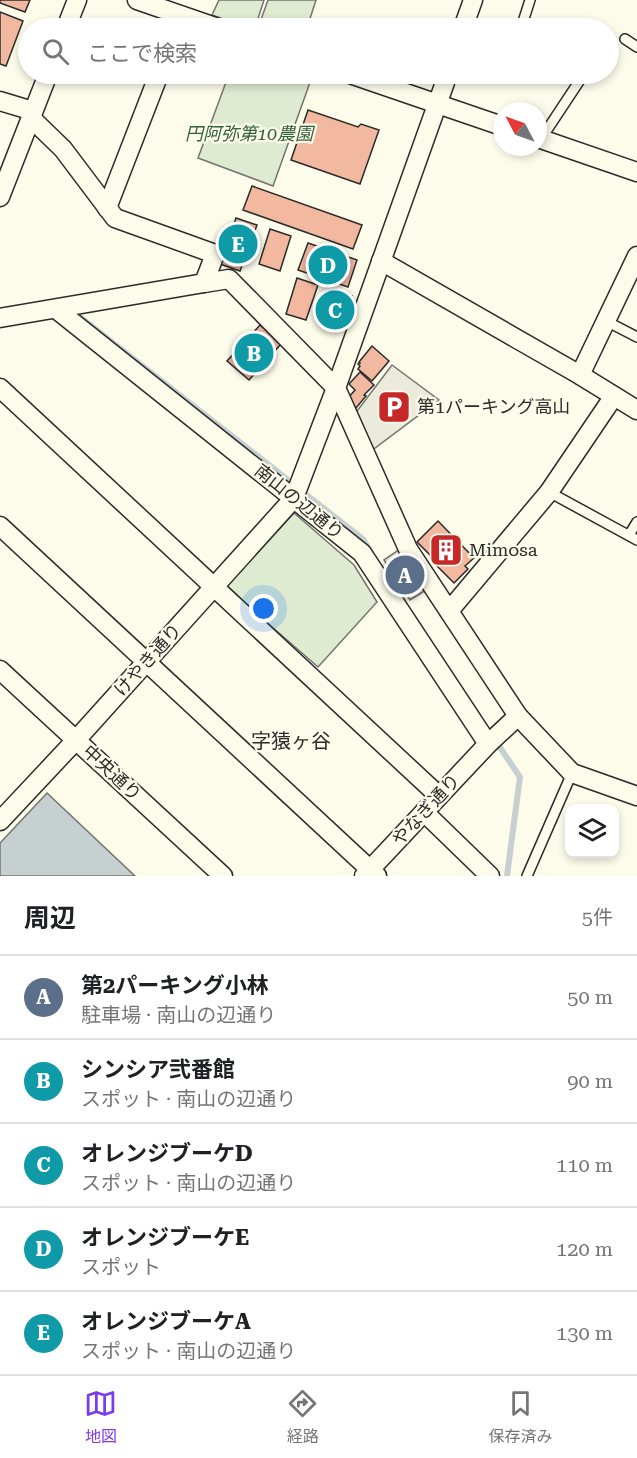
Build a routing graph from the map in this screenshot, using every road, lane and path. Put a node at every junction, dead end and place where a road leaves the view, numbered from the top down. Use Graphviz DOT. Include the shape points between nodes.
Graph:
graph roads {
  1 [pos="77,0"];
  2 [pos="137,0"];
  3 [pos="473,0"];
  4 [pos="530,0"];
  5 [pos="70,18"];
  6 [pos="171,18"];
  7 [pos="467,18"];
  8 [pos="524,18"];
  9 [pos="625,39"];
  10 [pos="637,47"];
  11 [pos="44,84"];
  12 [pos="155,84"];
  13 [pos="379,84"];
  14 [pos="445,84"];
  15 [pos="577,84"];
  16 [pos="0,101"];
  17 [pos="438,104"];
  18 [pos="32,115"];
  19 [pos="493,123"];
  20 [pos="547,129"];
  21 [pos="547,141"];
  22 [pos="637,172"];
  23 [pos="0,197"];
  24 [pos="107,208"];
  25 [pos="381,261"];
  26 [pos="636,262"];
  27 [pos="204,283"];
  28 [pos="56,309"];
  29 [pos="0,318"];
  30 [pos="606,321"];
  31 [pos="637,337"];
  32 [pos="580,375"];
  33 [pos="0,388"];
  34 [pos="336,388"];
  35 [pos="614,396"];
  36 [pos="637,410"];
  37 [pos="549,492"];
  38 [pos="294,498"];
  39 [pos="637,522"];
  40 [pos="0,526"];
  41 [pos="633,537"];
  42 [pos="214,587"];
  43 [pos="449,611"];
  44 [pos="146,662"];
  45 [pos="0,670"];
  46 [pos="518,716"];
  47 [pos="76,740"];
  48 [pos="488,744"];
  49 [pos="572,773"];
  50 [pos="439,796"];
  51 [pos="637,796"];
  52 [pos="424,812"];
  53 [pos="0,820"];
  54 [pos="370,874"];
  55 [pos="223,876"];
  56 [pos="490,876"];
  57 [pos="527,876"];
  1 -- 5 [label="street"];
  2 -- 6 [label="street"];
  3 -- 7 [label="street"];
  4 -- 8 [label="lane"];
  9 -- 10 [label="lane"];
  11 -- 18 [label="street"];
  12 -- 24 [label="street"];
  13 -- 17 [label="street"];
  14 -- 17 [label="street"];
  15 -- 20 [label="lane"];
  16 -- 18 [label="street"];
  17 -- 19 [label="street"];
  17 -- 25 [label="street"];
  18 -- 23 [label="street"];
  18 -- 24 [label="street"];
  21 -- 22 [label="street"];
  24 -- 27 [label="street" via="115,218 215,254"];
  25 -- 32 [label="street"];
  25 -- 34 [label="street"];
  26 -- 30 [label="street"];
  27 -- 28 [label="street"];
  27 -- 34 [label="street" via="229,279"];
  28 -- 29 [label="street"];
  28 -- 38 [label="street, 南山の辺通り"];
  30 -- 31 [label="lane"];
  30 -- 32 [label="street"];
  32 -- 35 [label="street"];
  33 -- 42 [label="street"];
  34 -- 38 [label="street"];
  34 -- 43 [label="street" via="408,549"];
  35 -- 36 [label="street"];
  35 -- 37 [label="street"];
  37 -- 41 [label="lane"];
  37 -- 43 [label="street"];
  38 -- 42 [label="street, けやき通り"];
  38 -- 48 [label="street, 南山の辺通り" via="362,553"];
  39 -- 41 [label="lane"];
  40 -- 44 [label="street"];
  42 -- 44 [label="street, けやき通り"];
  42 -- 50 [label="street"];
  43 -- 46 [label="street"];
  44 -- 47 [label="street, けやき通り"];
  44 -- 54 [label="street"];
  45 -- 47 [label="street, 中央通り"];
  46 -- 48 [label="street, やなぎ通り"];
  46 -- 49 [label="street"];
  47 -- 53 [label="street, けやき通り"];
  47 -- 55 [label="street, 中央通り"];
  48 -- 50 [label="street, やなぎ通り"];
  49 -- 51 [label="street"];
  49 -- 57 [label="lane"];
  50 -- 52 [label="street, やなぎ通り"];
  52 -- 54 [label="street, やなぎ通り"];
  52 -- 56 [label="street"];
}
